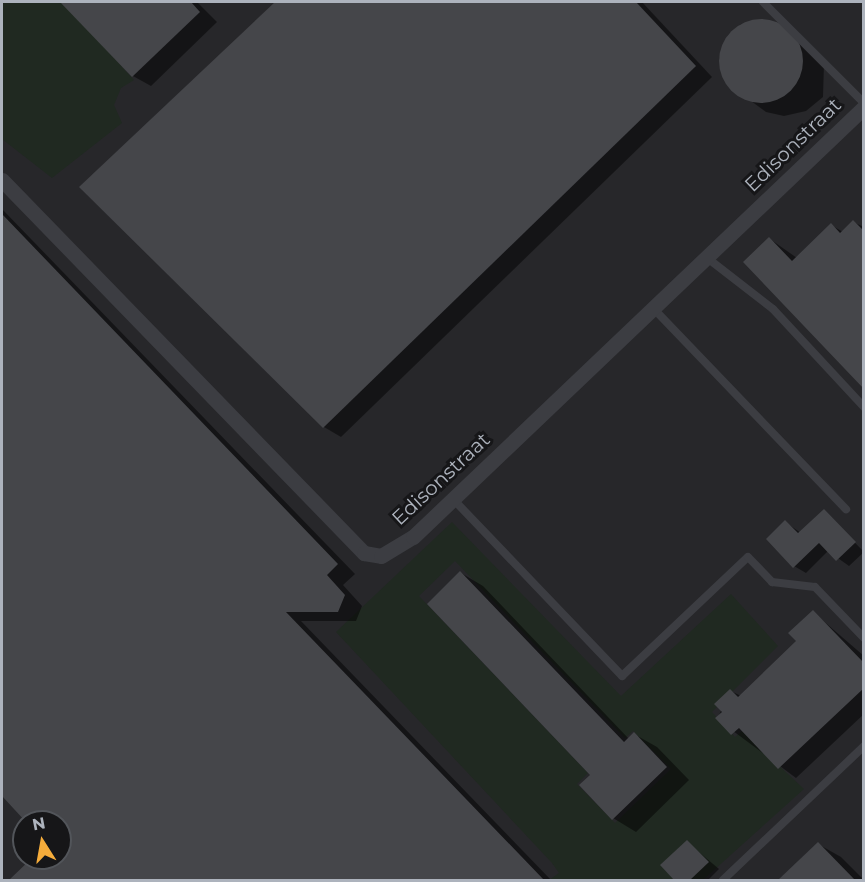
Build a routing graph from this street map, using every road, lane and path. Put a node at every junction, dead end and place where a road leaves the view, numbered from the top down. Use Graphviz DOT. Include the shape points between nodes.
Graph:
graph roads {
  1 [pos="763,2"];
  2 [pos="864,105"];
  3 [pos="2,180"];
  4 [pos="706,257"];
  5 [pos="653,308"];
  6 [pos="864,407"];
  7 [pos="453,499"];
  8 [pos="846,509"];
  9 [pos="864,638"];
  10 [pos="864,746"];
  11 [pos="723,880"];
  1 -- 2 [label="lane"];
  2 -- 4 [label="street, Edisonstraat"];
  3 -- 7 [label="street, Edisonstraat" via="364,553 381,556 413,537"];
  4 -- 5 [label="street, Edisonstraat"];
  4 -- 6 [label="lane" via="773,309"];
  5 -- 7 [label="street, Edisonstraat"];
  5 -- 8 [label="lane"];
  7 -- 9 [label="lane" via="622,676 748,557 772,582 815,587"];
  10 -- 11 [label="lane"];
}
